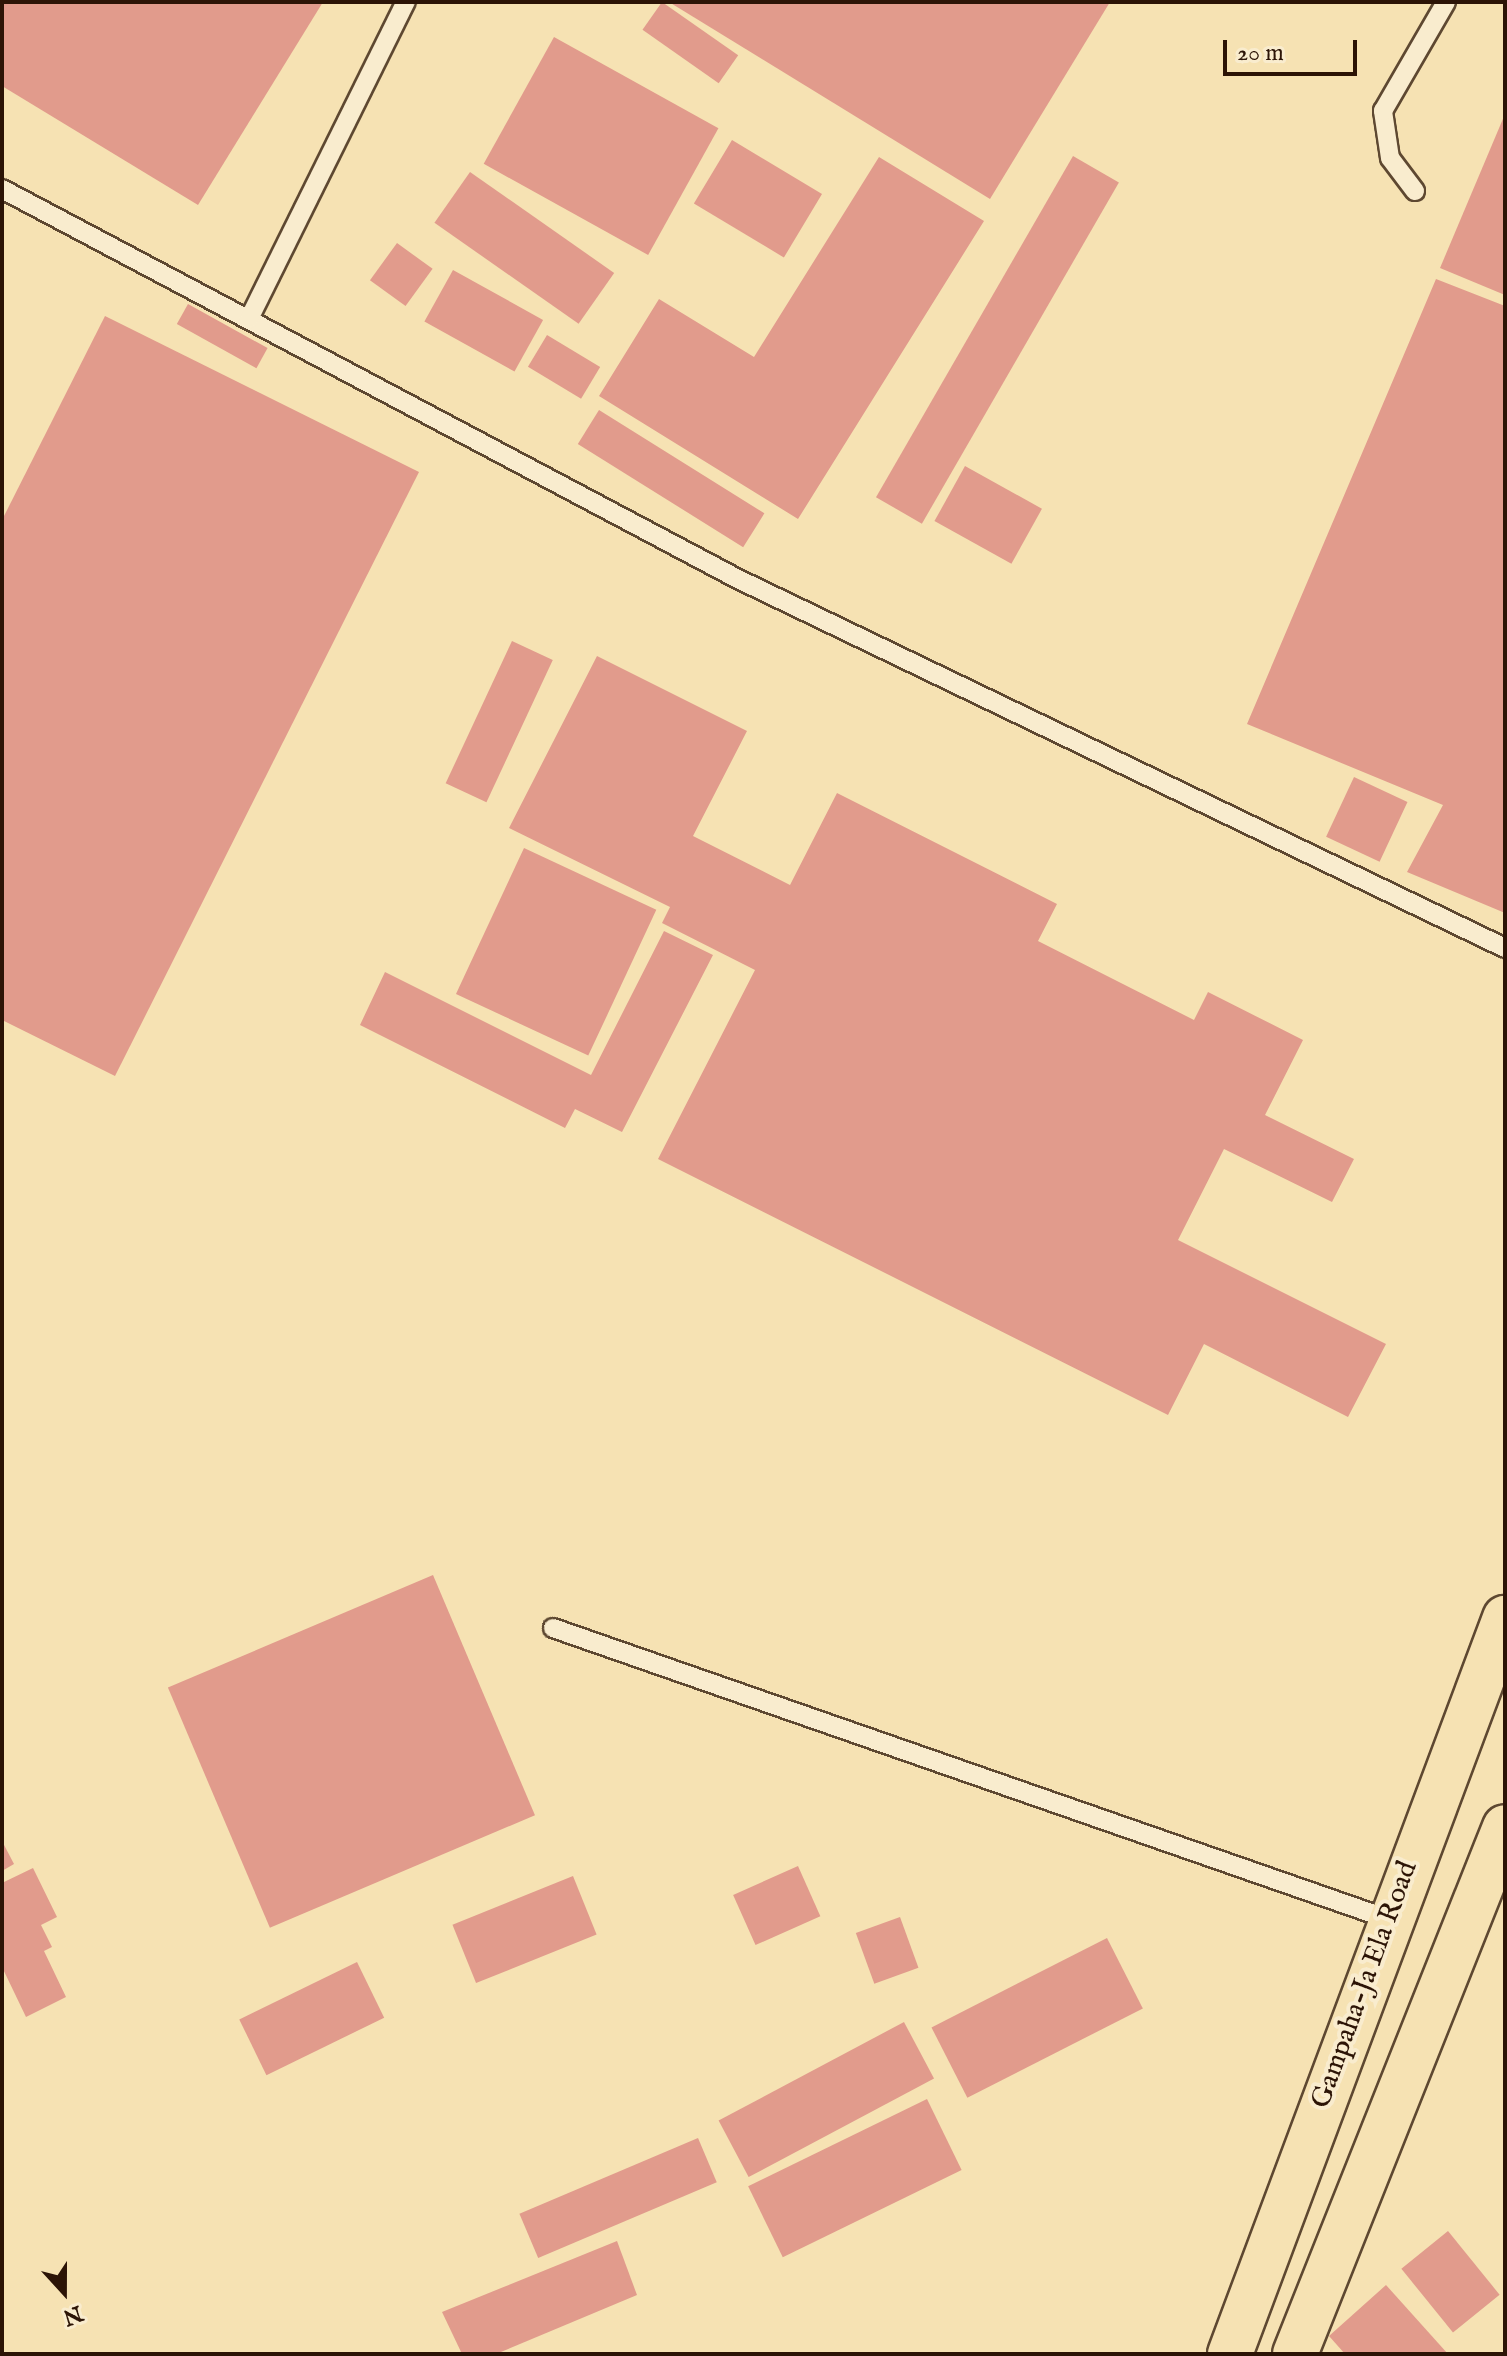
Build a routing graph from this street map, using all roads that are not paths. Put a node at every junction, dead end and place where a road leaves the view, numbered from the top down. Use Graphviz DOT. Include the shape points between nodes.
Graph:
graph roads {
  1 [pos="406,2"];
  2 [pos="1446,2"];
  3 [pos="2,189"];
  4 [pos="1415,191"];
  5 [pos="249,319"];
  6 [pos="1505,948"];
  7 [pos="1505,1618"];
  8 [pos="553,1628"];
  9 [pos="1505,1827"];
  10 [pos="1388,1919"];
  11 [pos="1230,2354"];
  12 [pos="1295,2354"];
  1 -- 5 [label="lane"];
  2 -- 4 [label="lane" via="1383,111 1390,158"];
  3 -- 5 [label="lane"];
  5 -- 6 [label="lane" via="738,579"];
  7 -- 10 [label="highway, Gampaha-Ja Ela Road"];
  8 -- 10 [label="lane"];
  9 -- 12 [label="highway"];
  10 -- 11 [label="highway, Gampaha-Ja Ela Road"];
}
